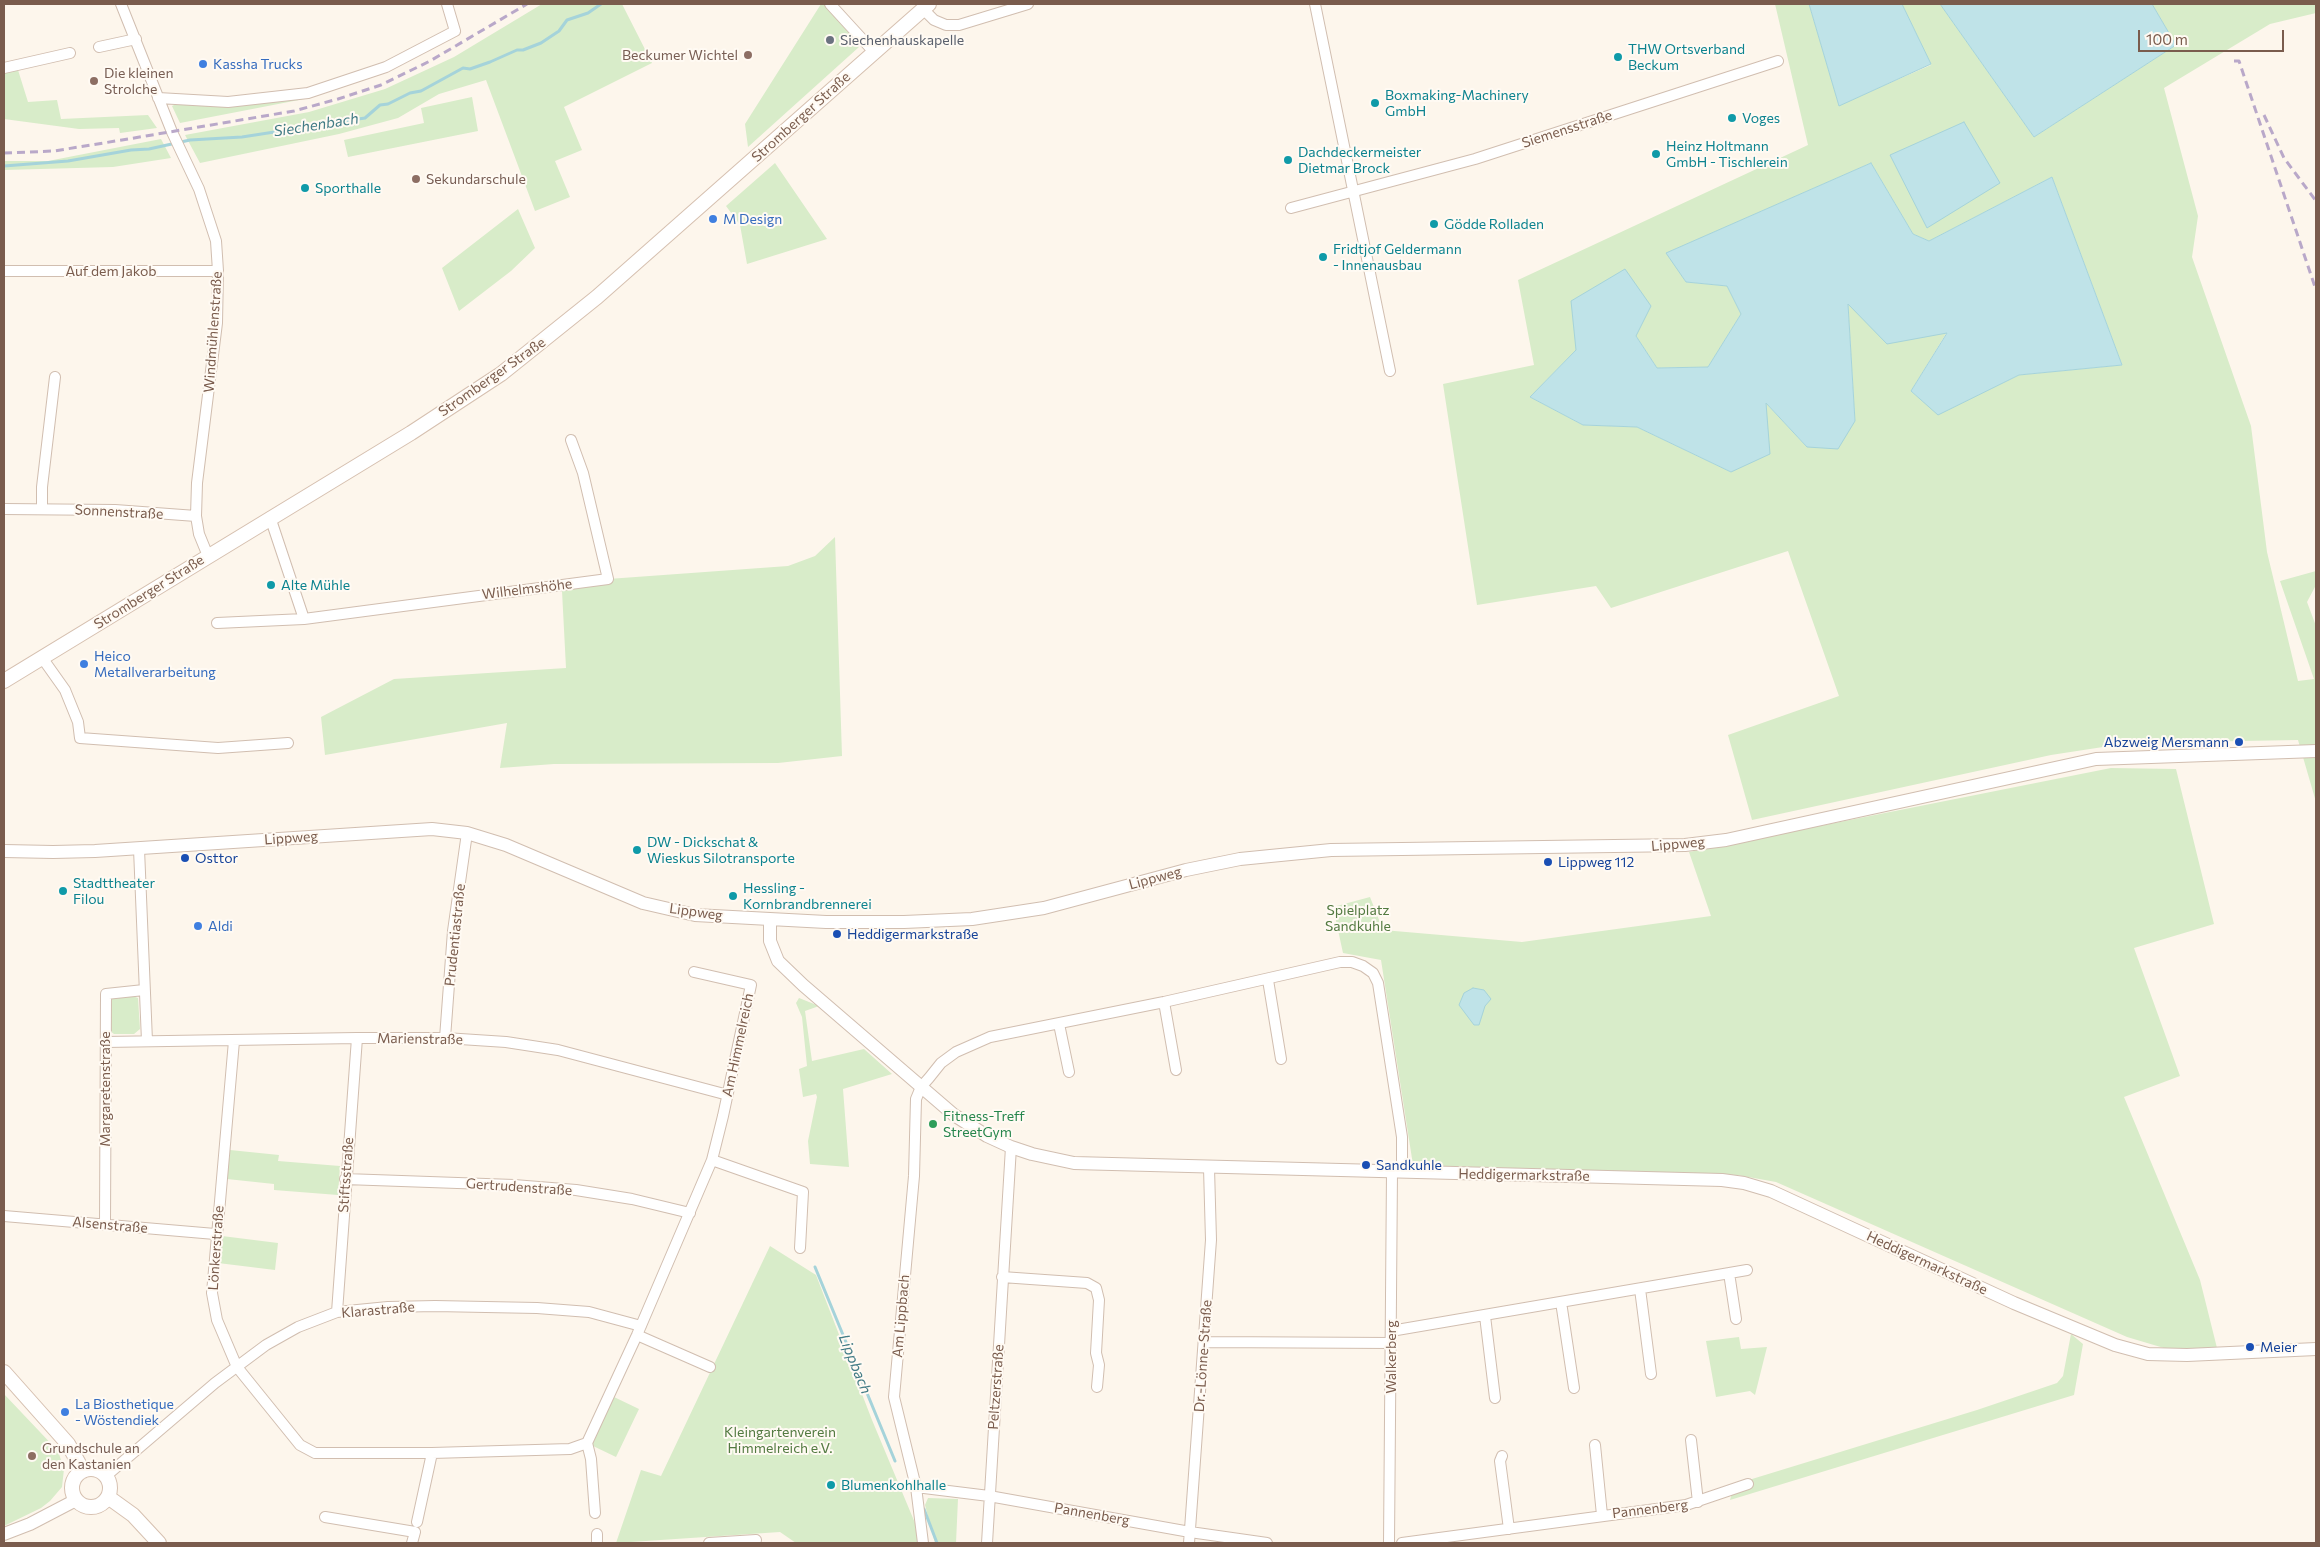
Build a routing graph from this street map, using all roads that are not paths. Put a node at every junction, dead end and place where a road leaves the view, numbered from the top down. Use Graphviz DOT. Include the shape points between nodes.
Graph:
graph roads {
  1 [pos="121,4"];
  2 [pos="447,4"];
  3 [pos="830,4"];
  4 [pos="1028,4"];
  5 [pos="1316,4"];
  6 [pos="926,6"];
  7 [pos="136,39"];
  8 [pos="99,47"];
  9 [pos="874,52"];
  10 [pos="70,53"];
  11 [pos="1778,61"];
  12 [pos="4,68"];
  13 [pos="158,98"];
  14 [pos="1355,192"];
  15 [pos="1291,208"];
  16 [pos="218,270"];
  17 [pos="4,271"];
  18 [pos="1390,371"];
  19 [pos="55,377"];
  20 [pos="571,440"];
  21 [pos="4,509"];
  22 [pos="42,509"];
  23 [pos="196,516"];
  24 [pos="270,517"];
  25 [pos="208,556"];
  26 [pos="304,618"];
  27 [pos="217,623"];
  28 [pos="43,659"];
  29 [pos="4,682"];
  30 [pos="288,743"];
  31 [pos="2316,751"];
  32 [pos="467,833"];
  33 [pos="139,848"];
  34 [pos="4,851"];
  35 [pos="770,920"];
  36 [pos="694,972"];
  37 [pos="1268,980"];
  38 [pos="144,990"];
  39 [pos="1164,1002"];
  40 [pos="1059,1024"];
  41 [pos="356,1038"];
  42 [pos="445,1038"];
  43 [pos="234,1040"];
  44 [pos="147,1041"];
  45 [pos="105,1042"];
  46 [pos="1281,1059"];
  47 [pos="1176,1070"];
  48 [pos="1069,1072"];
  49 [pos="921,1087"];
  50 [pos="728,1095"];
  51 [pos="1011,1148"];
  52 [pos="712,1160"];
  53 [pos="1209,1168"];
  54 [pos="1397,1172"];
  55 [pos="345,1179"];
  56 [pos="690,1213"];
  57 [pos="4,1216"];
  58 [pos="104,1224"];
  59 [pos="215,1234"];
  60 [pos="800,1248"];
  61 [pos="1747,1270"];
  62 [pos="1729,1273"];
  63 [pos="1002,1277"];
  64 [pos="1640,1289"];
  65 [pos="1561,1302"];
  66 [pos="337,1312"];
  67 [pos="1485,1316"];
  68 [pos="1736,1319"];
  69 [pos="639,1331"];
  70 [pos="1391,1331"];
  71 [pos="1205,1342"];
  72 [pos="1391,1343"];
  73 [pos="2316,1349"];
  74 [pos="237,1367"];
  75 [pos="710,1367"];
  76 [pos="4,1372"];
  77 [pos="1651,1374"];
  78 [pos="1097,1387"];
  79 [pos="1574,1388"];
  80 [pos="1495,1398"];
  81 [pos="1691,1440"];
  82 [pos="587,1443"];
  83 [pos="1595,1444"];
  84 [pos="432,1453"];
  85 [pos="1502,1456"];
  86 [pos="83,1471"];
  87 [pos="106,1476"];
  88 [pos="1748,1484"];
  89 [pos="916,1487"];
  90 [pos="989,1496"];
  91 [pos="108,1498"];
  92 [pos="76,1500"];
  93 [pos="1698,1502"];
  94 [pos="595,1513"];
  95 [pos="1602,1515"];
  96 [pos="325,1517"];
  97 [pos="417,1522"];
  98 [pos="1509,1529"];
  99 [pos="1190,1532"];
  100 [pos="4,1534"];
  101 [pos="756,1540"];
  102 [pos="158,1543"];
  103 [pos="412,1543"];
  104 [pos="709,1543"];
  105 [pos="923,1543"];
  106 [pos="987,1543"];
  107 [pos="1189,1543"];
  108 [pos="1267,1543"];
  109 [pos="1389,1543"];
  110 [pos="1402,1543"];
  1 -- 7 [label="street, Windmühlenstraße"];
  2 -- 13 [label="street" via="455,31 386,68 308,93 228,102"];
  3 -- 9 [label="street"];
  4 -- 6 [label="street" via="959,26 934,20"];
  5 -- 14 [label="street"];
  6 -- 9 [label="main road, Stromberger Straße"];
  7 -- 8 [label="street"];
  7 -- 13 [label="street, Windmühlenstraße"];
  9 -- 24 [label="main road, Stromberger Straße" via="598,297 501,374"];
  10 -- 12 [label="street"];
  11 -- 14 [label="street, Siemensstraße" via="1475,159"];
  13 -- 16 [label="street, Windmühlenstraße" via="209,214 216,241"];
  14 -- 15 [label="street, Siemensstraße"];
  14 -- 18 [label="street"];
  16 -- 17 [label="street, Auf dem Jakob"];
  16 -- 23 [label="street, Windmühlenstraße" via="214,358"];
  19 -- 22 [label="street"];
  20 -- 26 [label="street, Wilhelmshöhe" via="583,473 608,579"];
  21 -- 22 [label="street, Sonnenstraße"];
  22 -- 23 [label="street, Sonnenstraße"];
  23 -- 25 [label="street, Windmühlenstraße"];
  24 -- 25 [label="main road, Stromberger Straße"];
  24 -- 26 [label="street"];
  25 -- 28 [label="main road, Stromberger Straße"];
  26 -- 27 [label="street, Wilhelmshöhe"];
  28 -- 29 [label="main road, Stromberger Straße"];
  28 -- 30 [label="street" via="65,690 78,722 80,738 218,748"];
  31 -- 35 [label="street, Lippweg" via="2096,759 1726,840 1685,845 1331,850 1231,861 1186,870 1007,915 904,922"];
  32 -- 33 [label="street, Lippweg" via="432,829"];
  32 -- 35 [label="street, Lippweg" via="506,845 643,903 695,915"];
  32 -- 42 [label="street, Prudentiastraße" via="453,931"];
  33 -- 34 [label="street, Lippweg"];
  33 -- 38 [label="street"];
  35 -- 49 [label="street, Heddigermarkstraße" via="770,941 778,961"];
  36 -- 50 [label="street, Am Himmelreich" via="751,985"];
  37 -- 39 [label="street"];
  37 -- 46 [label="street"];
  37 -- 54 [label="street" via="1340,962 1352,962 1373,973 1378,983 1401,1127"];
  38 -- 44 [label="street"];
  38 -- 45 [label="street, Margaretenstraße" via="106,994"];
  39 -- 40 [label="street"];
  39 -- 47 [label="street"];
  40 -- 48 [label="street"];
  40 -- 49 [label="street" via="990,1037 971,1044 941,1064"];
  41 -- 42 [label="street, Marienstraße"];
  41 -- 43 [label="street, Marienstraße"];
  41 -- 55 [label="street, Stiftsstraße"];
  42 -- 50 [label="street, Marienstraße" via="558,1050"];
  43 -- 44 [label="street, Marienstraße"];
  43 -- 59 [label="street, Lönkerstraße"];
  44 -- 45 [label="street, Marienstraße"];
  45 -- 58 [label="street, Margaretenstraße"];
  49 -- 51 [label="street, Heddigermarkstraße" via="954,1115"];
  49 -- 89 [label="street, Am Lippbach" via="916,1099 914,1176 894,1397"];
  50 -- 52 [label="street, Am Himmelreich"];
  51 -- 53 [label="street, Heddigermarkstraße" via="1074,1163"];
  51 -- 63 [label="street, Peltzerstraße"];
  52 -- 56 [label="street, Am Himmelreich"];
  52 -- 60 [label="street" via="803,1192"];
  53 -- 54 [label="street, Heddigermarkstraße"];
  53 -- 71 [label="street, Dr.-Lönne-Straße" via="1210,1240"];
  54 -- 70 [label="street, Walkerberg"];
  54 -- 73 [label="street, Heddigermarkstraße" via="1744,1183 1771,1191 2014,1303 2148,1354"];
  55 -- 56 [label="street, Gertrudenstraße" via="576,1190"];
  55 -- 66 [label="street, Stiftsstraße"];
  56 -- 69 [label="street, Am Himmelreich"];
  57 -- 58 [label="street, Alsenstraße"];
  58 -- 59 [label="street, Alsenstraße"];
  59 -- 74 [label="street, Lönkerstraße" via="212,1293 218,1320"];
  61 -- 62 [label="street"];
  62 -- 64 [label="street"];
  62 -- 68 [label="street"];
  63 -- 78 [label="street" via="1087,1283 1096,1288 1099,1300"];
  63 -- 90 [label="street, Peltzerstraße"];
  64 -- 65 [label="street"];
  64 -- 77 [label="street"];
  65 -- 67 [label="street"];
  65 -- 79 [label="street"];
  66 -- 69 [label="street, Klarastraße" via="426,1306 537,1308 589,1312"];
  66 -- 74 [label="street, Klarastraße" via="298,1327"];
  67 -- 70 [label="street"];
  67 -- 80 [label="street"];
  69 -- 75 [label="street"];
  69 -- 82 [label="street, Am Himmelreich"];
  70 -- 72 [label="street, Walkerberg"];
  71 -- 72 [label="street"];
  71 -- 99 [label="street, Dr.-Lönne-Straße"];
  72 -- 109 [label="street, Walkerberg"];
  74 -- 84 [label="street, Lönkerstraße" via="307,1450 315,1453"];
  74 -- 87 [label="street, Klarastraße"];
  76 -- 86 [label="main road" via="68,1444"];
  81 -- 93 [label="street, Pannenberg"];
  82 -- 84 [label="street, Lönkerstraße" via="570,1449"];
  82 -- 94 [label="street"];
  83 -- 95 [label="street, Pannenberg"];
  84 -- 97 [label="street"];
  85 -- 98 [label="street" via="1500,1462"];
  86 -- 87 [label="main road" via="98,1470"];
  86 -- 92 [label="main road" via="75,1477 72,1486"];
  87 -- 91 [label="main road" via="110,1486"];
  88 -- 93 [label="street, Pannenberg"];
  89 -- 90 [label="street, Pannenberg"];
  89 -- 105 [label="street, Am Lippbach"];
  90 -- 99 [label="street, Pannenberg"];
  90 -- 106 [label="street, Peltzerstraße"];
  91 -- 92 [label="main road" via="100,1505 90,1507"];
  91 -- 102 [label="main road" via="133,1516"];
  92 -- 100 [label="street"];
  93 -- 95 [label="street, Pannenberg"];
  95 -- 98 [label="street, Pannenberg"];
  96 -- 103 [label="street" via="415,1532"];
  98 -- 110 [label="street, Pannenberg"];
  99 -- 107 [label="street, Dr.-Lönne-Straße"];
  99 -- 108 [label="street, Pannenberg"];
  101 -- 104 [label="street"];
}
